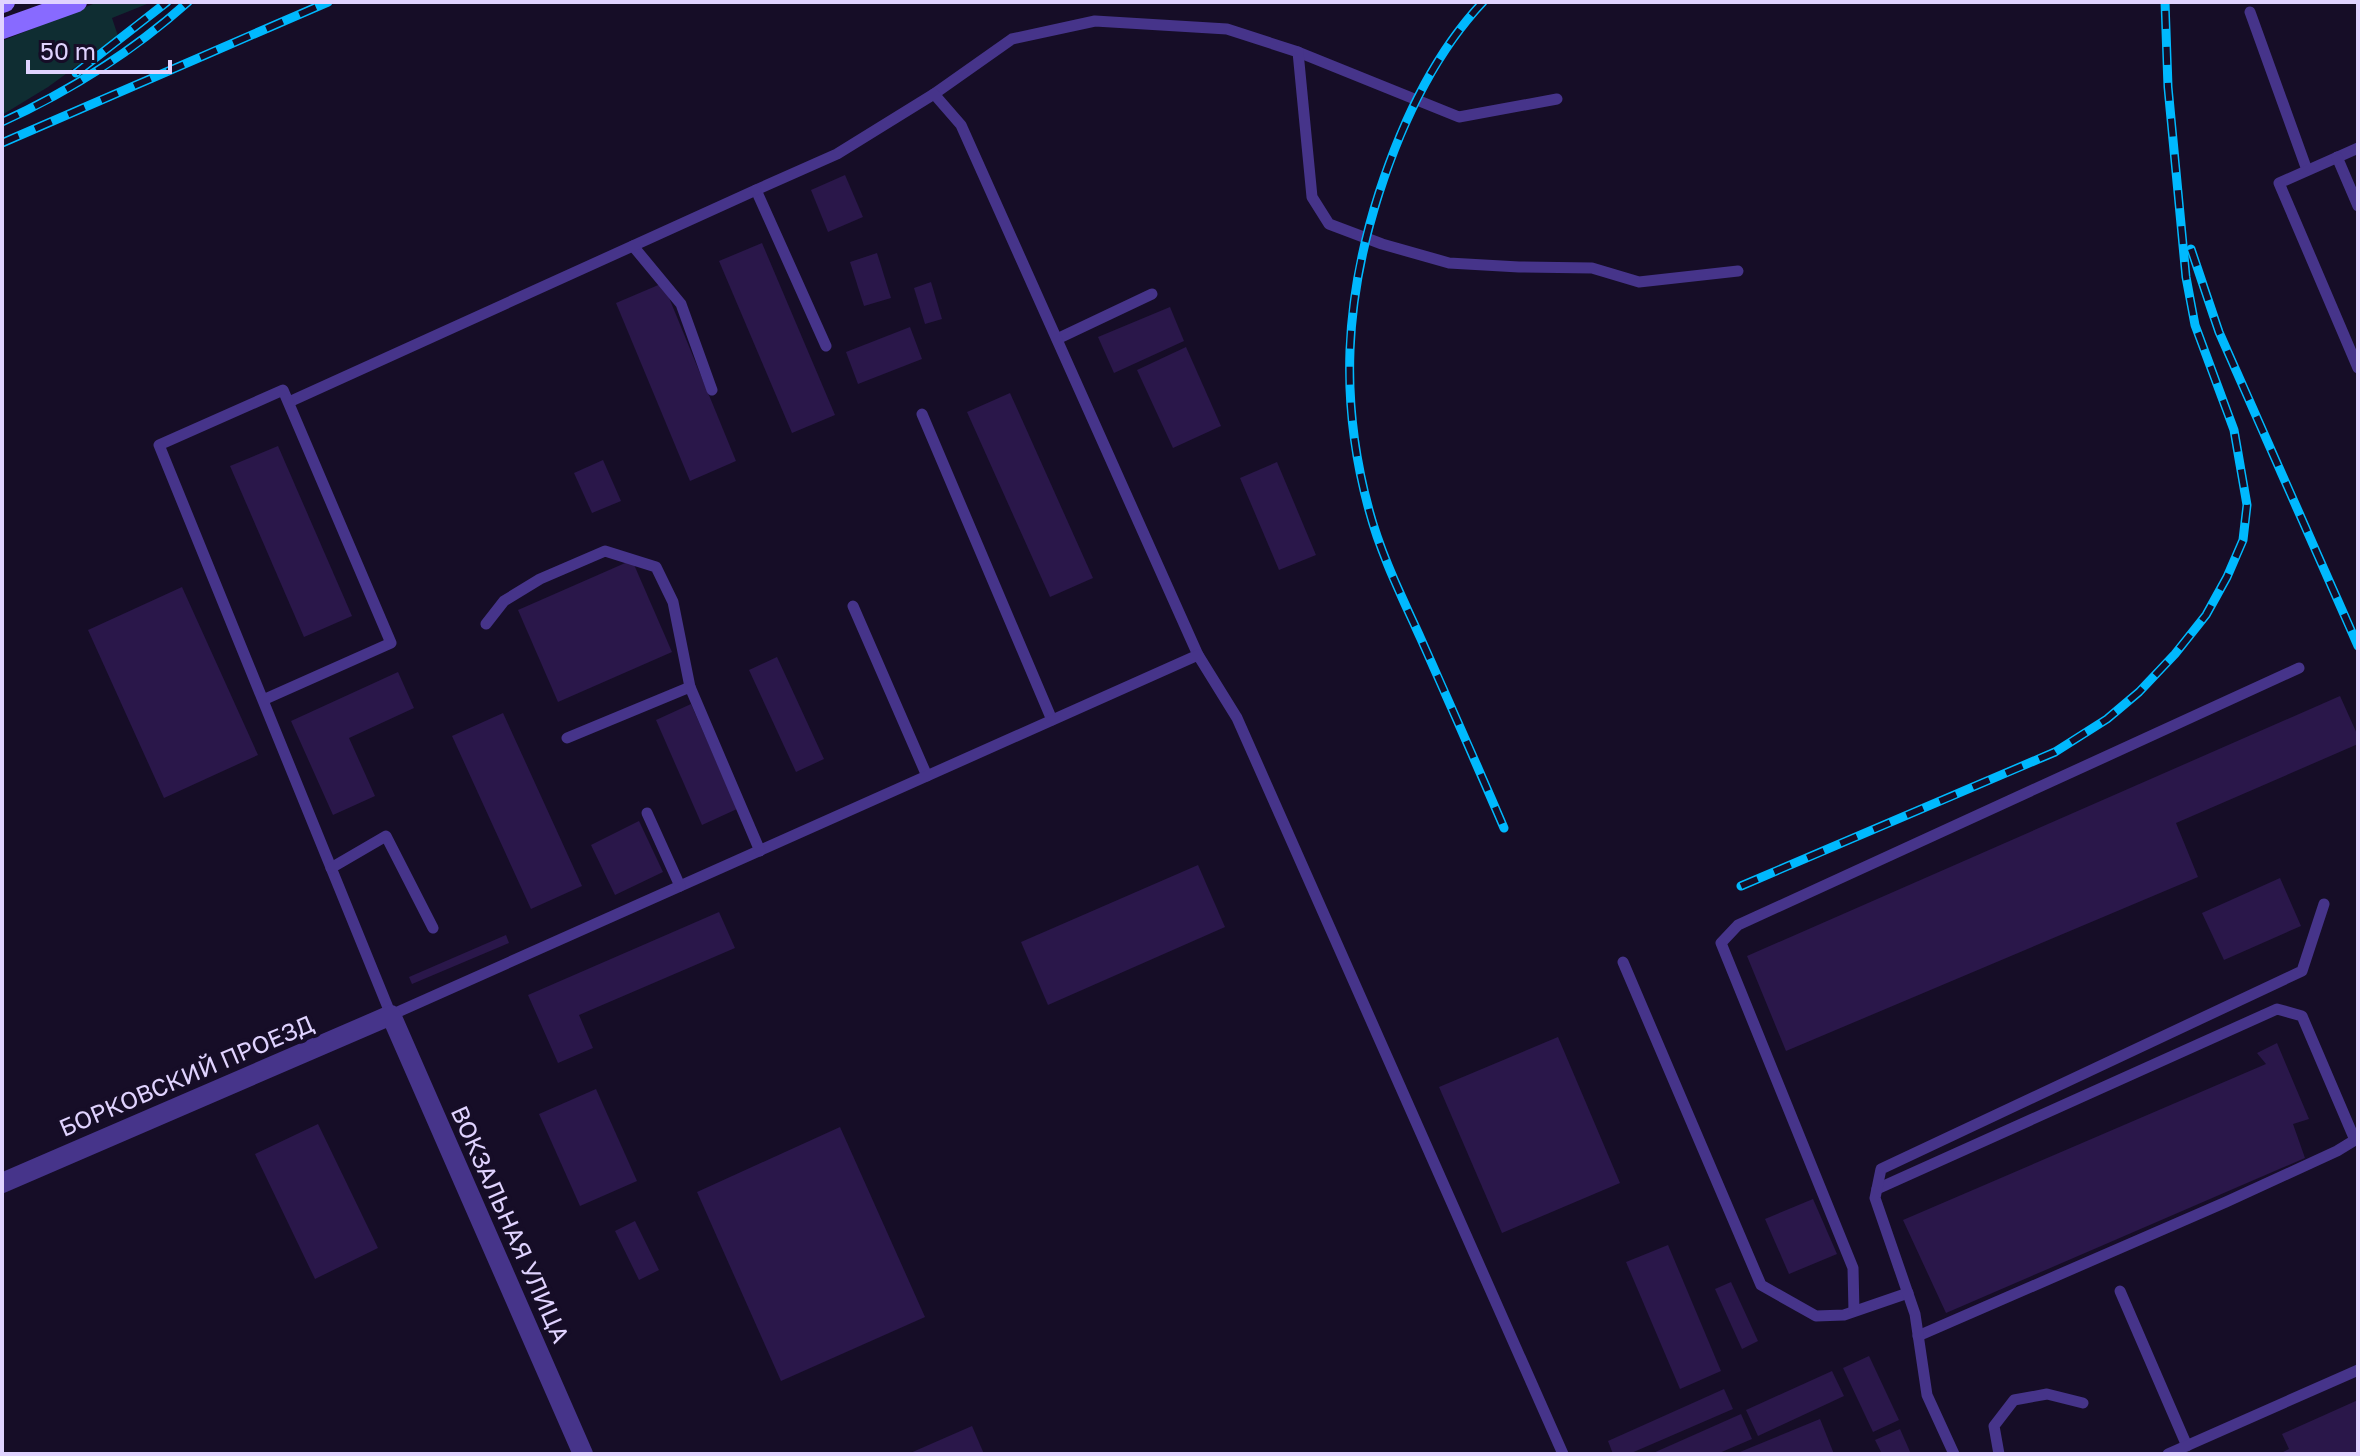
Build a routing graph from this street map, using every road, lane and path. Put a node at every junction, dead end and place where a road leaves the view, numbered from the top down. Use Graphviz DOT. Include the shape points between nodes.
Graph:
graph roads {
  1 [pos="77,2"];
  2 [pos="2250,12"];
  3 [pos="2,29"];
  4 [pos="1298,52"];
  5 [pos="934,94"];
  6 [pos="1557,99"];
  7 [pos="2358,148"];
  8 [pos="2337,157"];
  9 [pos="2307,170"];
  10 [pos="756,190"];
  11 [pos="2358,206"];
  12 [pos="633,246"];
  13 [pos="1738,271"];
  14 [pos="1152,294"];
  15 [pos="1057,339"];
  16 [pos="826,346"];
  17 [pos="2358,368"];
  18 [pos="712,390"];
  19 [pos="289,402"];
  20 [pos="922,414"];
  21 [pos="853,606"];
  22 [pos="486,624"];
  23 [pos="1198,655"];
  24 [pos="2299,668"];
  25 [pos="690,687"];
  26 [pos="263,700"];
  27 [pos="1052,720"];
  28 [pos="567,738"];
  29 [pos="927,776"];
  30 [pos="647,813"];
  31 [pos="760,851"];
  32 [pos="331,868"];
  33 [pos="680,886"];
  34 [pos="2324,904"];
  35 [pos="433,928"];
  36 [pos="1623,962"];
  37 [pos="391,1015"];
  38 [pos="2,1183"];
  39 [pos="1877,1189"];
  40 [pos="2120,1291"];
  41 [pos="1908,1293"];
  42 [pos="1854,1311"];
  43 [pos="1918,1336"];
  44 [pos="2358,1370"];
  45 [pos="2083,1403"];
  46 [pos="2187,1446"];
  47 [pos="583,1454"];
  48 [pos="1563,1454"];
  49 [pos="1954,1454"];
  50 [pos="1999,1454"];
  51 [pos="2168,1454"];
  1 -- 3 [label="main road"];
  2 -- 9 [label="lane"];
  4 -- 5 [label="lane" via="1227,29 1095,21 1012,39"];
  4 -- 6 [label="lane" via="1459,117"];
  4 -- 13 [label="lane" via="1312,197 1329,224 1449,263 1592,268 1639,282"];
  5 -- 10 [label="lane" via="837,154"];
  5 -- 15 [label="lane" via="961,125"];
  7 -- 8 [label="lane"];
  8 -- 9 [label="lane"];
  8 -- 11 [label="lane"];
  9 -- 17 [label="lane" via="2279,183"];
  10 -- 12 [label="lane"];
  10 -- 16 [label="lane"];
  12 -- 18 [label="lane" via="681,304"];
  12 -- 19 [label="lane"];
  14 -- 15 [label="lane"];
  15 -- 23 [label="lane"];
  19 -- 26 [label="lane" via="391,643"];
  19 -- 26 [label="lane" via="283,390 159,445"];
  20 -- 27 [label="lane"];
  21 -- 29 [label="lane"];
  22 -- 25 [label="lane" via="504,601 605,551 656,567 673,602"];
  23 -- 27 [label="lane"];
  23 -- 48 [label="lane" via="1237,718"];
  24 -- 42 [label="lane" via="1738,925 1721,943 1853,1268"];
  25 -- 28 [label="lane"];
  25 -- 31 [label="lane"];
  26 -- 32 [label="lane"];
  27 -- 29 [label="lane"];
  29 -- 31 [label="lane"];
  30 -- 33 [label="lane"];
  31 -- 33 [label="lane"];
  32 -- 35 [label="lane" via="386,836"];
  32 -- 37 [label="lane"];
  33 -- 37 [label="lane"];
  34 -- 39 [label="lane" via="2302,971 1881,1169"];
  36 -- 42 [label="lane" via="1761,1285 1816,1316"];
  37 -- 38 [label="street, БОРКОВСКИЙ ПРОЕЗД"];
  37 -- 47 [label="street, ВОКЗАЛЬНАЯ УЛИЦА"];
  39 -- 41 [label="lane" via="1875,1198"];
  39 -- 43 [label="lane" via="2277,1009 2302,1016 2355,1140"];
  40 -- 46 [label="lane"];
  41 -- 42 [label="lane"];
  41 -- 43 [label="lane"];
  43 -- 49 [label="lane" via="1927,1395"];
  44 -- 46 [label="lane"];
  45 -- 50 [label="lane" via="2047,1394 2014,1400 1994,1426"];
  46 -- 51 [label="lane"];
}
